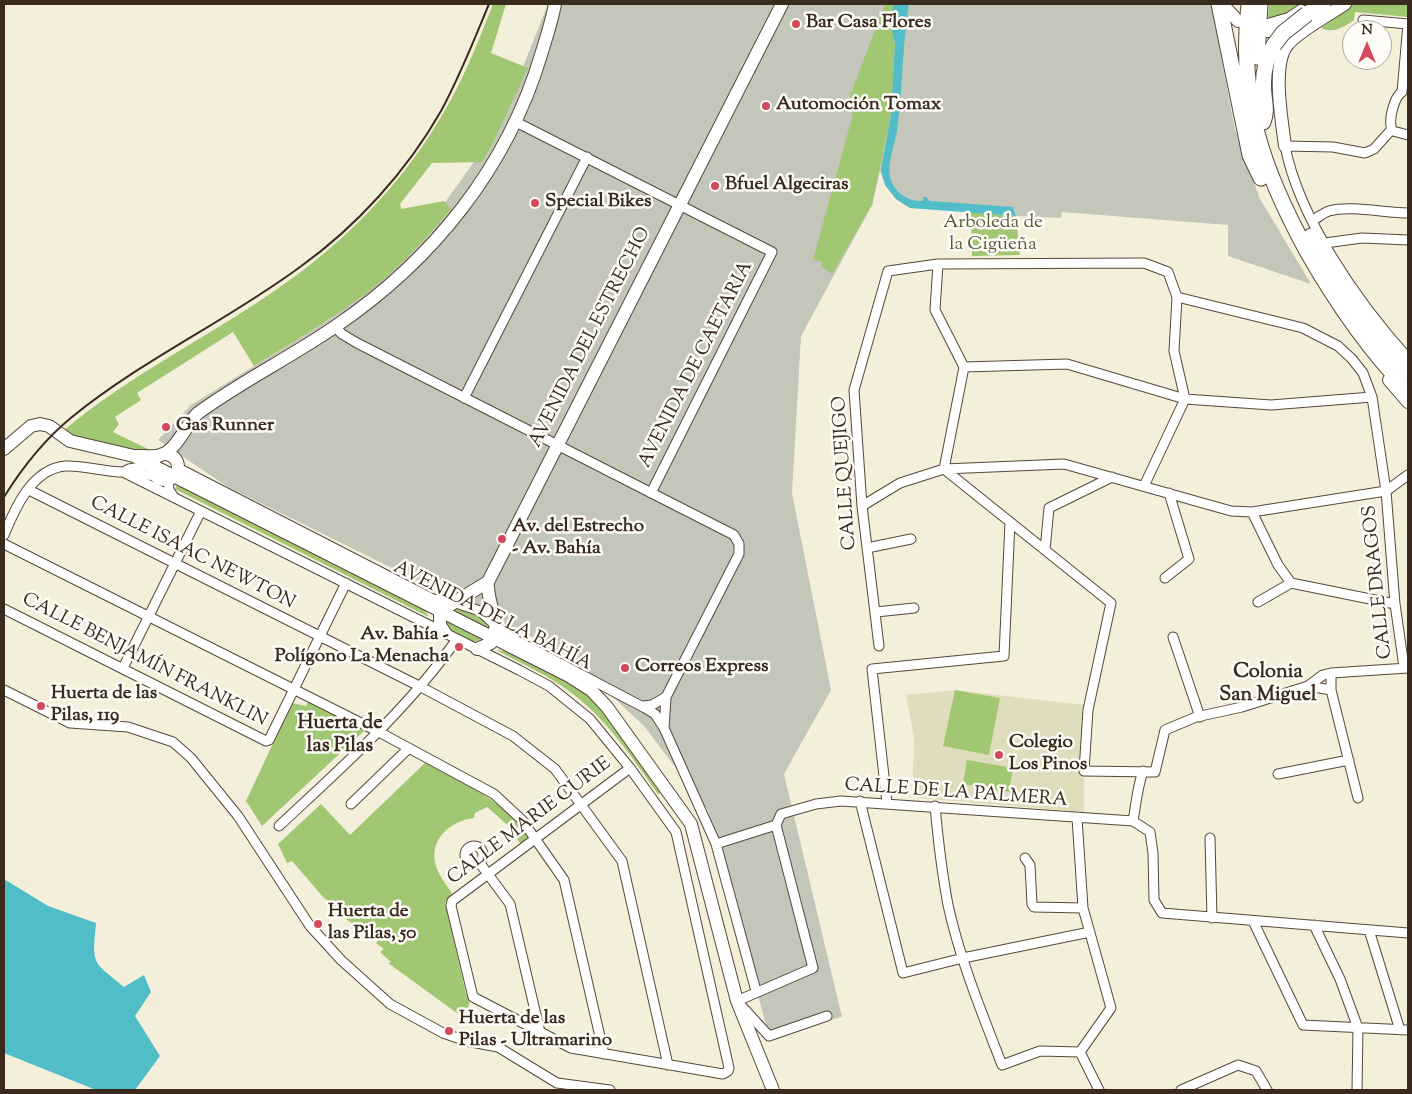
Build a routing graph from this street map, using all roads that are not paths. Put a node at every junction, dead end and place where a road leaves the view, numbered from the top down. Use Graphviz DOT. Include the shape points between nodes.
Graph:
graph roads {
  1 [pos="555,4"];
  2 [pos="782,4"];
  3 [pos="1221,4"];
  4 [pos="1260,4"];
  5 [pos="1323,4"];
  6 [pos="1338,4"];
  7 [pos="1346,4"];
  8 [pos="1309,9"];
  9 [pos="1239,11"];
  10 [pos="1392,23"];
  11 [pos="1408,24"];
  12 [pos="1269,34"];
  13 [pos="1405,93"];
  14 [pos="516,122"];
  15 [pos="1263,122"];
  16 [pos="1392,130"];
  17 [pos="1408,135"];
  18 [pos="1285,146"];
  19 [pos="587,157"];
  20 [pos="680,205"];
  21 [pos="1408,213"];
  22 [pos="1312,221"];
  23 [pos="1408,240"];
  24 [pos="1325,243"];
  25 [pos="938,264"];
  26 [pos="1328,289"];
  27 [pos="1177,297"];
  28 [pos="335,327"];
  29 [pos="1370,346"];
  30 [pos="1408,358"];
  31 [pos="964,367"];
  32 [pos="1408,370"];
  33 [pos="1408,390"];
  34 [pos="1372,397"];
  35 [pos="464,398"];
  36 [pos="1185,400"];
  37 [pos="1408,402"];
  38 [pos="557,445"];
  39 [pos="4,449"];
  40 [pos="167,469"];
  41 [pos="944,469"];
  42 [pos="127,474"];
  43 [pos="1408,475"];
  44 [pos="1112,477"];
  45 [pos="1144,486"];
  46 [pos="29,490"];
  47 [pos="1386,491"];
  48 [pos="651,493"];
  49 [pos="1170,493"];
  50 [pos="174,497"];
  51 [pos="862,506"];
  52 [pos="201,510"];
  53 [pos="1252,512"];
  54 [pos="1010,522"];
  55 [pos="4,535"];
  56 [pos="911,539"];
  57 [pos="4,544"];
  58 [pos="867,548"];
  59 [pos="1045,550"];
  60 [pos="174,565"];
  61 [pos="1165,578"];
  62 [pos="488,582"];
  63 [pos="346,583"];
  64 [pos="1291,583"];
  65 [pos="472,593"];
  66 [pos="433,598"];
  67 [pos="453,602"];
  68 [pos="1258,602"];
  69 [pos="1395,604"];
  70 [pos="914,608"];
  71 [pos="4,610"];
  72 [pos="440,611"];
  73 [pos="876,612"];
  74 [pos="148,616"];
  75 [pos="495,632"];
  76 [pos="445,633"];
  77 [pos="319,637"];
  78 [pos="1173,637"];
  79 [pos="457,639"];
  80 [pos="879,646"];
  81 [pos="477,649"];
  82 [pos="122,668"];
  83 [pos="1406,668"];
  84 [pos="1331,672"];
  85 [pos="1308,686"];
  86 [pos="422,687"];
  87 [pos="292,689"];
  88 [pos="4,690"];
  89 [pos="1331,690"];
  90 [pos="666,698"];
  91 [pos="643,706"];
  92 [pos="1200,717"];
  93 [pos="664,728"];
  94 [pos="379,732"];
  95 [pos="409,748"];
  96 [pos="1349,760"];
  97 [pos="630,768"];
  98 [pos="1143,772"];
  99 [pos="1278,774"];
  100 [pos="1358,798"];
  101 [pos="860,801"];
  102 [pos="887,803"];
  103 [pos="352,804"];
  104 [pos="582,804"];
  105 [pos="935,806"];
  106 [pos="1077,818"];
  107 [pos="1132,821"];
  108 [pos="776,825"];
  109 [pos="279,826"];
  110 [pos="1210,838"];
  111 [pos="536,839"];
  112 [pos="716,844"];
  113 [pos="1025,858"];
  114 [pos="479,862"];
  115 [pos="488,874"];
  116 [pos="1083,908"];
  117 [pos="1212,918"];
  118 [pos="1253,921"];
  119 [pos="1314,926"];
  120 [pos="1369,930"];
  121 [pos="1090,932"];
  122 [pos="1408,933"];
  123 [pos="963,958"];
  124 [pos="756,991"];
  125 [pos="737,1001"];
  126 [pos="827,1016"];
  127 [pos="1358,1028"];
  128 [pos="1404,1030"];
  129 [pos="540,1032"];
  130 [pos="1080,1052"];
  131 [pos="604,1054"];
  132 [pos="668,1065"];
  133 [pos="610,1090"];
  134 [pos="773,1090"];
  135 [pos="1099,1090"];
  136 [pos="1181,1090"];
  137 [pos="1268,1090"];
  138 [pos="1356,1090"];
  1 -- 14 [label="street" via="533,82"];
  2 -- 20 [label="street, AVENIDA DEL ESTRECHO"];
  3 -- 9 [label="street"];
  3 -- 26 [label="highway" via="1250,155 1299,252 1318,283"];
  4 -- 15 [label="highway" via="1257,67"];
  5 -- 8 [label="highway"];
  6 -- 12 [label="street" via="1297,28"];
  7 -- 18 [label="street" via="1293,39 1283,53 1278,71"];
  8 -- 12 [label="street"];
  8 -- 12 [label="highway, bridge" via="1283,33"];
  9 -- 26 [label="highway" via="1246,33 1249,93 1261,152 1281,204"];
  10 -- 11 [label="street"];
  11 -- 13 [label="street"];
  12 -- 15 [label="highway" via="1263,78 1266,112"];
  13 -- 16 [label="street" via="1397,97 1390,125"];
  14 -- 19 [label="street"];
  14 -- 28 [label="street" via="472,196 430,248 373,300"];
  15 -- 32 [label="highway" via="1281,182 1319,250 1371,328"];
  16 -- 17 [label="street"];
  16 -- 18 [label="street" via="1374,149 1365,153"];
  18 -- 22 [label="street" via="1293,180"];
  19 -- 20 [label="street"];
  19 -- 35 [label="street"];
  20 -- 38 [label="street, AVENIDA DEL ESTRECHO"];
  20 -- 48 [label="street, AVENIDA DE CAETARIA" via="772,252"];
  21 -- 22 [label="street" via="1329,211"];
  22 -- 24 [label="street"];
  23 -- 24 [label="street" via="1362,238"];
  24 -- 30 [label="street" via="1356,293"];
  25 -- 27 [label="street" via="1144,263 1168,272"];
  25 -- 31 [label="street" via="935,310"];
  25 -- 51 [label="street, CALLE QUEJIGO" via="888,271 854,390"];
  26 -- 29 [label="highway"];
  27 -- 34 [label="street" via="1303,328 1338,346 1352,359 1363,373"];
  27 -- 36 [label="street" via="1174,351"];
  28 -- 35 [label="street" via="357,343"];
  28 -- 40 [label="street" via="189,420"];
  29 -- 33 [label="highway"];
  29 -- 37 [label="street" via="1379,368"];
  31 -- 36 [label="street" via="1067,364"];
  31 -- 41 [label="street"];
  34 -- 36 [label="street" via="1271,405"];
  34 -- 47 [label="street"];
  35 -- 38 [label="street"];
  36 -- 45 [label="street"];
  38 -- 48 [label="street"];
  38 -- 62 [label="street, AVENIDA DEL ESTRECHO"];
  39 -- 40 [label="street" via="31,426 40,424 49,426 70,441 134,456"];
  40 -- 42 [label="street" via="129,469"];
  40 -- 50 [label="street" via="169,490"];
  40 -- 66 [label="street, AVENIDA DE LA BAHÍA"];
  40 -- 72 [label="street, AVENIDA DE LA BAHÍA"];
  41 -- 44 [label="street" via="1064,464"];
  41 -- 51 [label="street" via="900,483"];
  41 -- 54 [label="street"];
  42 -- 46 [label="street" via="64,466 42,475"];
  42 -- 50 [label="street"];
  43 -- 47 [label="street, CALLE DRAGOS"];
  44 -- 45 [label="street"];
  44 -- 59 [label="street" via="1049,508"];
  45 -- 49 [label="street"];
  46 -- 55 [label="street"];
  46 -- 60 [label="street, CALLE ISAAC NEWTON"];
  47 -- 53 [label="street"];
  47 -- 69 [label="street, CALLE DRAGOS"];
  48 -- 90 [label="street" via="734,535 740,549"];
  49 -- 53 [label="street" via="1231,511"];
  49 -- 61 [label="street" via="1189,559"];
  50 -- 52 [label="street"];
  51 -- 58 [label="street, CALLE QUEJIGO"];
  52 -- 60 [label="street"];
  52 -- 63 [label="street"];
  53 -- 64 [label="street" via="1278,565"];
  54 -- 59 [label="street"];
  54 -- 102 [label="street" via="1004,656 872,669"];
  56 -- 58 [label="street"];
  57 -- 74 [label="street"];
  58 -- 73 [label="street, CALLE QUEJIGO"];
  59 -- 98 [label="street" via="1111,603 1088,710 1084,771"];
  60 -- 74 [label="street"];
  60 -- 77 [label="street, CALLE ISAAC NEWTON"];
  62 -- 65 [label="street"];
  62 -- 75 [label="street"];
  63 -- 76 [label="street"];
  63 -- 77 [label="street"];
  64 -- 68 [label="street"];
  64 -- 69 [label="street"];
  65 -- 66 [label="street" via="445,600"];
  65 -- 67 [label="street"];
  66 -- 67 [label="street, AVENIDA DE LA BAHÍA"];
  67 -- 72 [label="street"];
  67 -- 75 [label="street, AVENIDA DE LA BAHÍA" via="480,611"];
  69 -- 83 [label="street, CALLE DRAGOS"];
  70 -- 73 [label="street"];
  71 -- 82 [label="street, CALLE BENJAMÍN FRANKLIN"];
  72 -- 75 [label="street, AVENIDA DE LA BAHÍA"];
  72 -- 76 [label="street" via="440,625"];
  73 -- 80 [label="street, CALLE QUEJIGO"];
  74 -- 82 [label="street"];
  74 -- 87 [label="street"];
  75 -- 81 [label="street" via="486,646"];
  75 -- 91 [label="street, AVENIDA DE LA BAHÍA"];
  75 -- 125 [label="street, AVENIDA DE LA BAHÍA" via="594,693 683,810 697,838"];
  76 -- 79 [label="street"];
  77 -- 86 [label="street, CALLE ISAAC NEWTON"];
  77 -- 87 [label="street"];
  78 -- 92 [label="street"];
  79 -- 81 [label="street"];
  79 -- 86 [label="street"];
  81 -- 97 [label="street" via="549,686 570,702 590,719"];
  82 -- 87 [label="street, CALLE BENJAMÍN FRANKLIN" via="263,740 269,740"];
  83 -- 84 [label="street"];
  84 -- 85 [label="street"];
  84 -- 89 [label="street"];
  85 -- 89 [label="street"];
  85 -- 92 [label="street"];
  86 -- 94 [label="street"];
  86 -- 104 [label="street, CALLE ISAAC NEWTON" via="513,736 555,769"];
  87 -- 94 [label="street"];
  88 -- 133 [label="street" via="70,723 128,727 173,742 191,758 238,816 310,926 341,960 390,1004 444,1033 498,1047 557,1083"];
  89 -- 96 [label="street"];
  90 -- 91 [label="street"];
  90 -- 93 [label="street"];
  91 -- 93 [label="street, AVENIDA DE LA BAHÍA" via="655,714"];
  92 -- 98 [label="street" via="1165,730 1154,772"];
  93 -- 112 [label="street, AVENIDA DE LA BAHÍA"];
  94 -- 95 [label="street"];
  94 -- 109 [label="street"];
  95 -- 103 [label="street"];
  95 -- 111 [label="street" via="494,794 522,820"];
  96 -- 99 [label="street"];
  96 -- 100 [label="street"];
  97 -- 104 [label="street, CALLE MARIE CURIE"];
  97 -- 132 [label="street" via="676,832 728,1072 723,1074"];
  98 -- 107 [label="street"];
  101 -- 102 [label="street, CALLE DE LA PALMERA"];
  101 -- 108 [label="street, CALLE DE LA PALMERA" via="816,804 781,814"];
  101 -- 123 [label="street" via="903,974"];
  102 -- 105 [label="street, CALLE DE LA PALMERA"];
  104 -- 111 [label="street, CALLE MARIE CURIE"];
  104 -- 132 [label="street, CALLE ISAAC NEWTON" via="622,862"];
  105 -- 106 [label="street, CALLE DE LA PALMERA"];
  105 -- 123 [label="street" via="948,905"];
  106 -- 107 [label="street, CALLE DE LA PALMERA"];
  106 -- 116 [label="street"];
  107 -- 117 [label="street" via="1150,832 1154,900 1162,913"];
  108 -- 112 [label="street, CALLE DE LA PALMERA"];
  108 -- 124 [label="street" via="813,968"];
  110 -- 117 [label="street"];
  111 -- 115 [label="street, CALLE MARIE CURIE"];
  111 -- 131 [label="street" via="564,880"];
  112 -- 124 [label="street"];
  113 -- 116 [label="street" via="1030,865 1034,907"];
  114 -- 115 [label="street"];
  115 -- 129 [label="street" via="510,904"];
  115 -- 129 [label="street, CALLE MARIE CURIE" via="451,903 473,997"];
  116 -- 121 [label="street"];
  117 -- 118 [label="street"];
  118 -- 119 [label="street"];
  118 -- 127 [label="street" via="1303,1025"];
  119 -- 120 [label="street"];
  119 -- 127 [label="street" via="1340,979"];
  120 -- 122 [label="street"];
  120 -- 128 [label="street"];
  121 -- 123 [label="street"];
  121 -- 130 [label="street" via="1111,1008"];
  123 -- 130 [label="street" via="1002,1065 1040,1051"];
  124 -- 125 [label="street"];
  125 -- 126 [label="street" via="769,1036"];
  125 -- 134 [label="street, AVENIDA DE LA BAHÍA"];
  127 -- 128 [label="street"];
  127 -- 138 [label="street"];
  129 -- 131 [label="street" via="571,1048"];
  130 -- 135 [label="street"];
  131 -- 132 [label="street"];
  136 -- 137 [label="street" via="1238,1065 1256,1071"];
}
